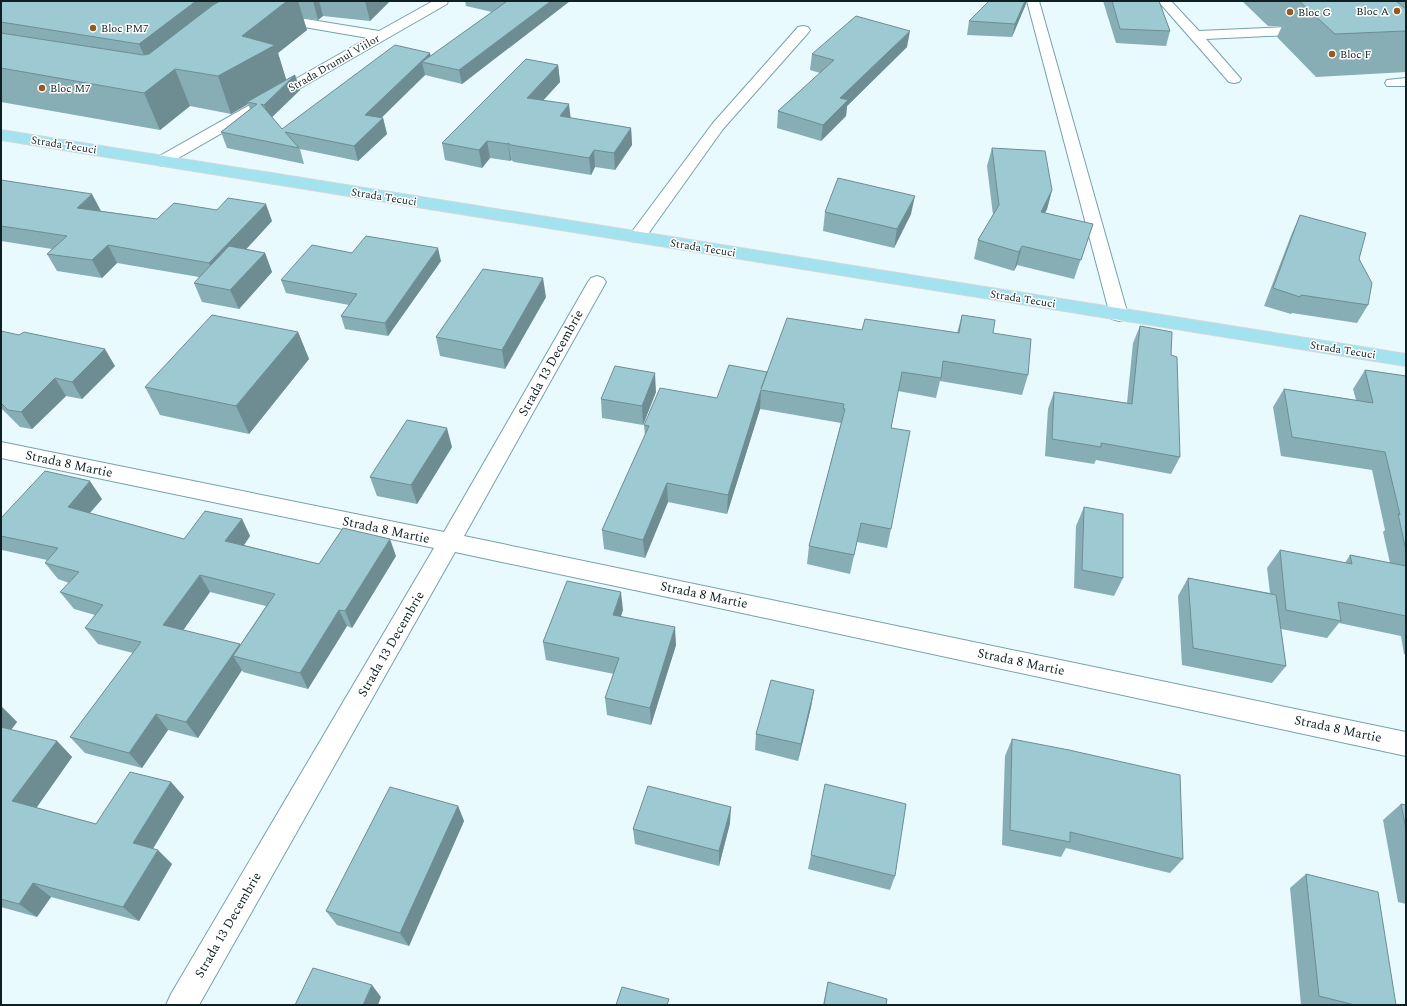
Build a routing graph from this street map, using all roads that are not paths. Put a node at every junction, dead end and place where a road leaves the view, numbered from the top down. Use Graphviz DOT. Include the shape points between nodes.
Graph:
graph roads {
  1 [pos="442,1"];
  2 [pos="1033,1"];
  3 [pos="1164,1"];
  4 [pos="262,16"];
  5 [pos="1322,29"];
  6 [pos="803,30"];
  7 [pos="1196,35"];
  8 [pos="382,36"];
  9 [pos="1234,80"];
  10 [pos="1,135"];
  11 [pos="162,161"];
  12 [pos="637,237"];
  13 [pos="596,282"];
  14 [pos="1119,315"];
  15 [pos="1406,360"];
  16 [pos="1,450"];
  17 [pos="449,543"];
  18 [pos="1406,744"];
  19 [pos="182,1005"];
  1 -- 8 [label="street, Strada Drumul Viilor"];
  2 -- 14 [label="street"];
  3 -- 7 [label="street"];
  4 -- 8 [label="street"];
  5 -- 7 [label="street"];
  6 -- 12 [label="street" via="718,126"];
  7 -- 9 [label="street"];
  8 -- 11 [label="street, Strada Drumul Viilor"];
  10 -- 11 [label="main road, Strada Tecuci"];
  11 -- 12 [label="main road, Strada Tecuci"];
  12 -- 14 [label="main road, Strada Tecuci"];
  13 -- 17 [label="street, Strada 13 Decembrie"];
  14 -- 15 [label="main road, Strada Tecuci"];
  16 -- 17 [label="street, Strada 8 Martie"];
  17 -- 18 [label="street, Strada 8 Martie"];
  17 -- 19 [label="street, Strada 13 Decembrie"];
}
